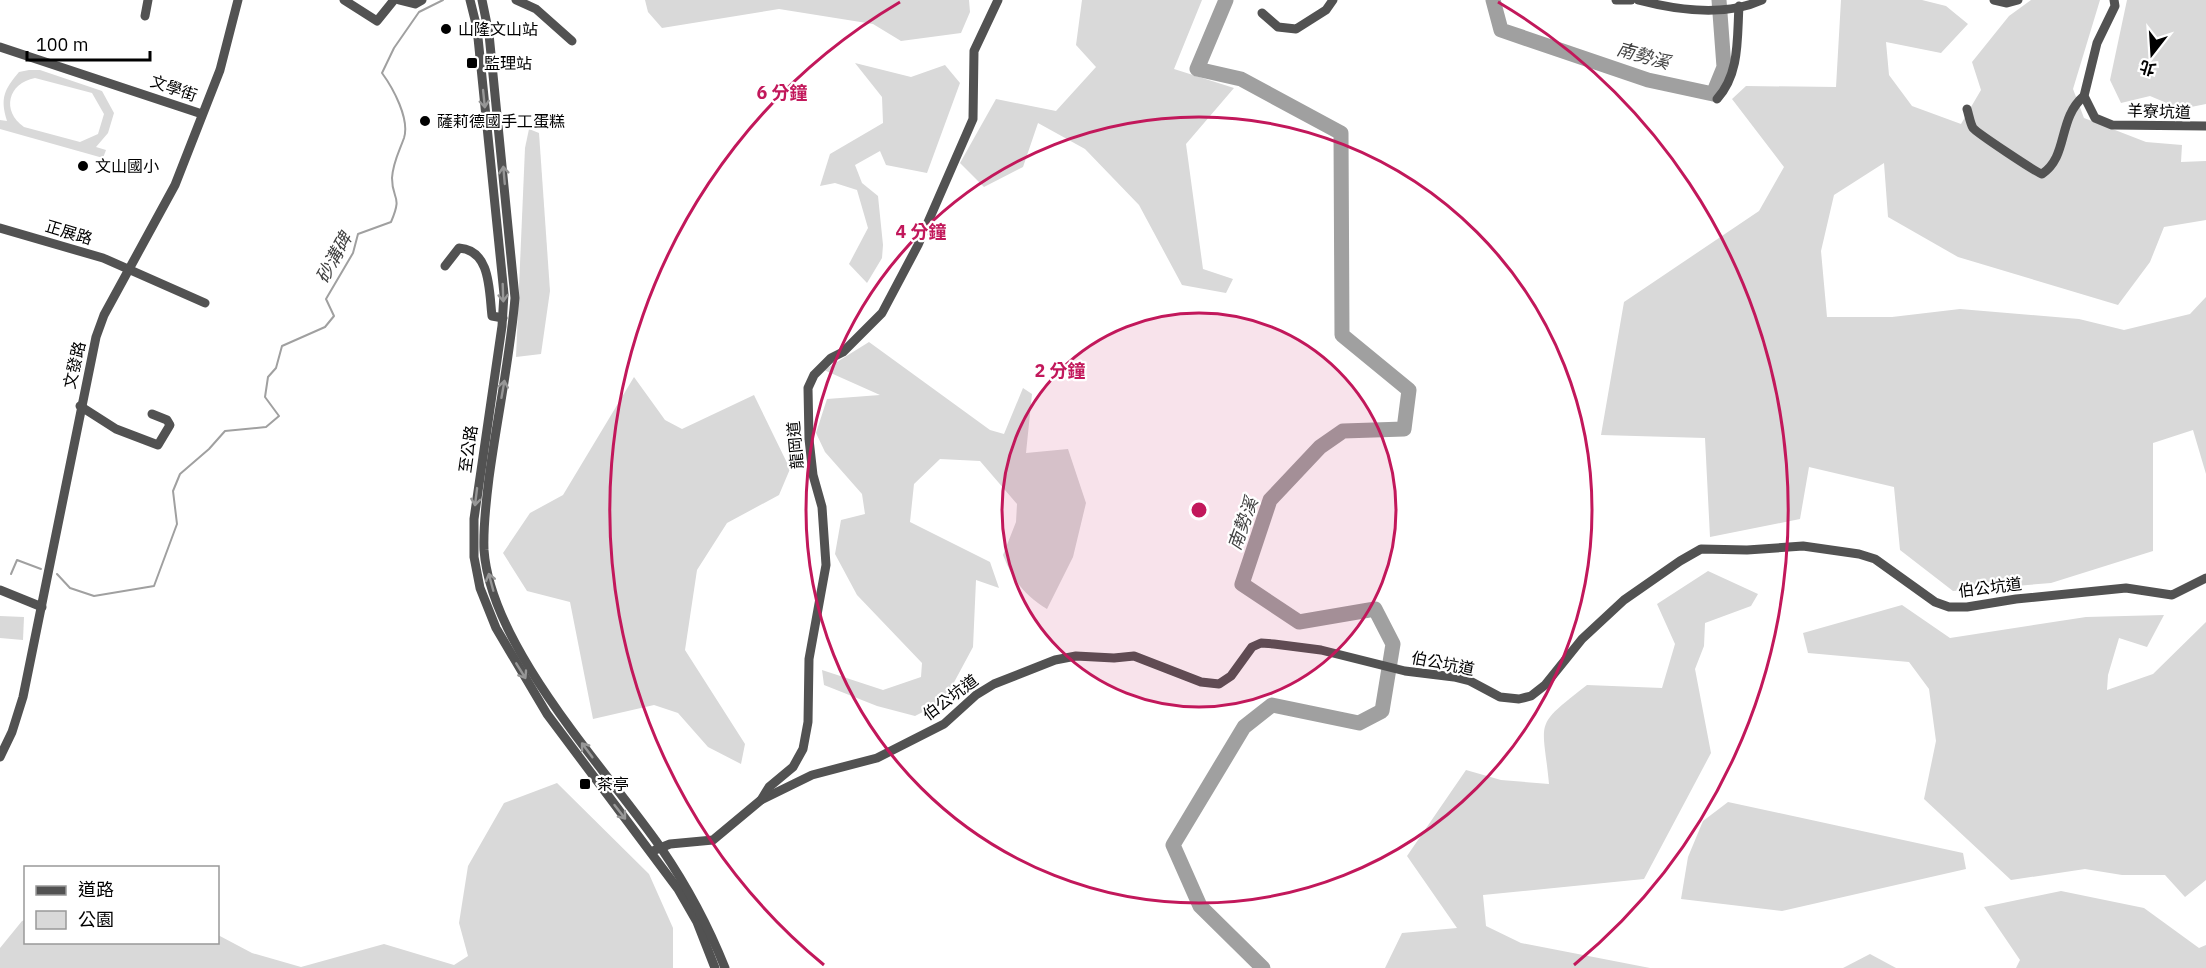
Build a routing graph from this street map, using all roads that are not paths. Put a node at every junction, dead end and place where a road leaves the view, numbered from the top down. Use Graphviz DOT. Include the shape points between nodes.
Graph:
graph roads {
  1 [pos="148,0"];
  2 [pos="238,0"];
  3 [pos="344,0"];
  4 [pos="397,0"];
  5 [pos="422,0"];
  6 [pos="470,0"];
  7 [pos="482,0"];
  8 [pos="516,0"];
  9 [pos="998,0"];
  10 [pos="1333,0"];
  11 [pos="1616,0"];
  12 [pos="1631,0"];
  13 [pos="1638,0"];
  14 [pos="1762,0"];
  15 [pos="1994,0"];
  16 [pos="2018,0"];
  17 [pos="2114,0"];
  18 [pos="1735,7"];
  19 [pos="1263,13"];
  20 [pos="145,16"];
  21 [pos="572,41"];
  22 [pos="0,47"];
  23 [pos="2084,96"];
  24 [pos="1718,99"];
  25 [pos="1967,109"];
  26 [pos="202,114"];
  27 [pos="2206,126"];
  28 [pos="507,205"];
  29 [pos="495,207"];
  30 [pos="0,228"];
  31 [pos="445,266"];
  32 [pos="129,270"];
  33 [pos="205,303"];
  34 [pos="503,318"];
  35 [pos="80,406"];
  36 [pos="152,414"];
  37 [pos="487,419"];
  38 [pos="498,420"];
  39 [pos="2206,578"];
  40 [pos="0,590"];
  41 [pos="42,607"];
  42 [pos="506,624"];
  43 [pos="496,628"];
  44 [pos="552,711"];
  45 [pos="0,757"];
  46 [pos="761,800"];
  47 [pos="656,849"];
  48 [pos="715,968"];
  49 [pos="725,968"];
  1 -- 20 [label="street"];
  2 -- 26 [label="street, 文發路" via="220,70"];
  3 -- 4 [label="street" via="377,21"];
  4 -- 5 [label="street" via="415,4"];
  6 -- 29 [label="street, 至公路, one-way" via="477,28"];
  28 -- 7 [label="street, 至公路, one-way"];
  8 -- 21 [label="street" via="536,9"];
  9 -- 46 [label="street, 龍岡道" via="974,51 973,119 918,245 882,313 814,375 808,388 809,439 822,507 826,565 809,659 808,722 803,749 793,767 769,787"];
  10 -- 19 [label="street" via="1326,10 1296,29 1278,27"];
  11 -- 12 [label="street"];
  13 -- 18 [label="street" via="1685,10"];
  14 -- 18 [label="street"];
  15 -- 16 [label="street"];
  17 -- 23 [label="street" via="2115,6 2097,43"];
  18 -- 24 [label="street" via="1735,68"];
  22 -- 26 [label="street, 文學街"];
  23 -- 25 [label="street" via="2071,107 2056,158 2042,174 1981,135 1973,127"];
  23 -- 27 [label="street, 羊寮坑道" via="2095,118 2112,125"];
  26 -- 32 [label="street, 文發路" via="175,185"];
  28 -- 29 [label="street"];
  38 -- 28 [label="street, 至公路, one-way" via="515,298"];
  29 -- 34 [label="street, 至公路, one-way"];
  30 -- 32 [label="street, 正展路" via="75,249"];
  31 -- 34 [label="street" via="459,248 477,254 483,264 492,316"];
  32 -- 33 [label="street, 正展路"];
  32 -- 35 [label="street, 文發路" via="96,337"];
  34 -- 37 [label="street, 至公路"];
  35 -- 36 [label="street" via="116,429 159,445 170,425"];
  35 -- 41 [label="street, 文發路"];
  37 -- 38 [label="street"];
  37 -- 43 [label="street, 至公路, one-way" via="473,538 480,588"];
  42 -- 38 [label="street, 至公路, one-way" via="490,583 484,551"];
  39 -- 46 [label="street, 伯公坑道" via="2172,595 2126,588 1949,607 1935,602 1875,559 1859,554 1803,546 1701,549 1624,600 1582,639 1545,685 1531,696 1500,697 1470,681 1406,671 1321,650 1261,644 1252,647 1231,676 1219,684 1201,682 1134,656 1076,656 1054,660 994,684 944,724 877,758 812,776"];
  40 -- 41 [label="street"];
  41 -- 45 [label="street, 文發路" via="23,697"];
  42 -- 43 [label="street"];
  42 -- 44 [label="street, 至公路"];
  43 -- 44 [label="street, 至公路, one-way"];
  44 -- 47 [label="street, 至公路"];
  46 -- 47 [label="street, 龍岡道" via="713,840"];
  47 -- 48 [label="street" via="697,922"];
  47 -- 49 [label="street" via="704,917"];
}
